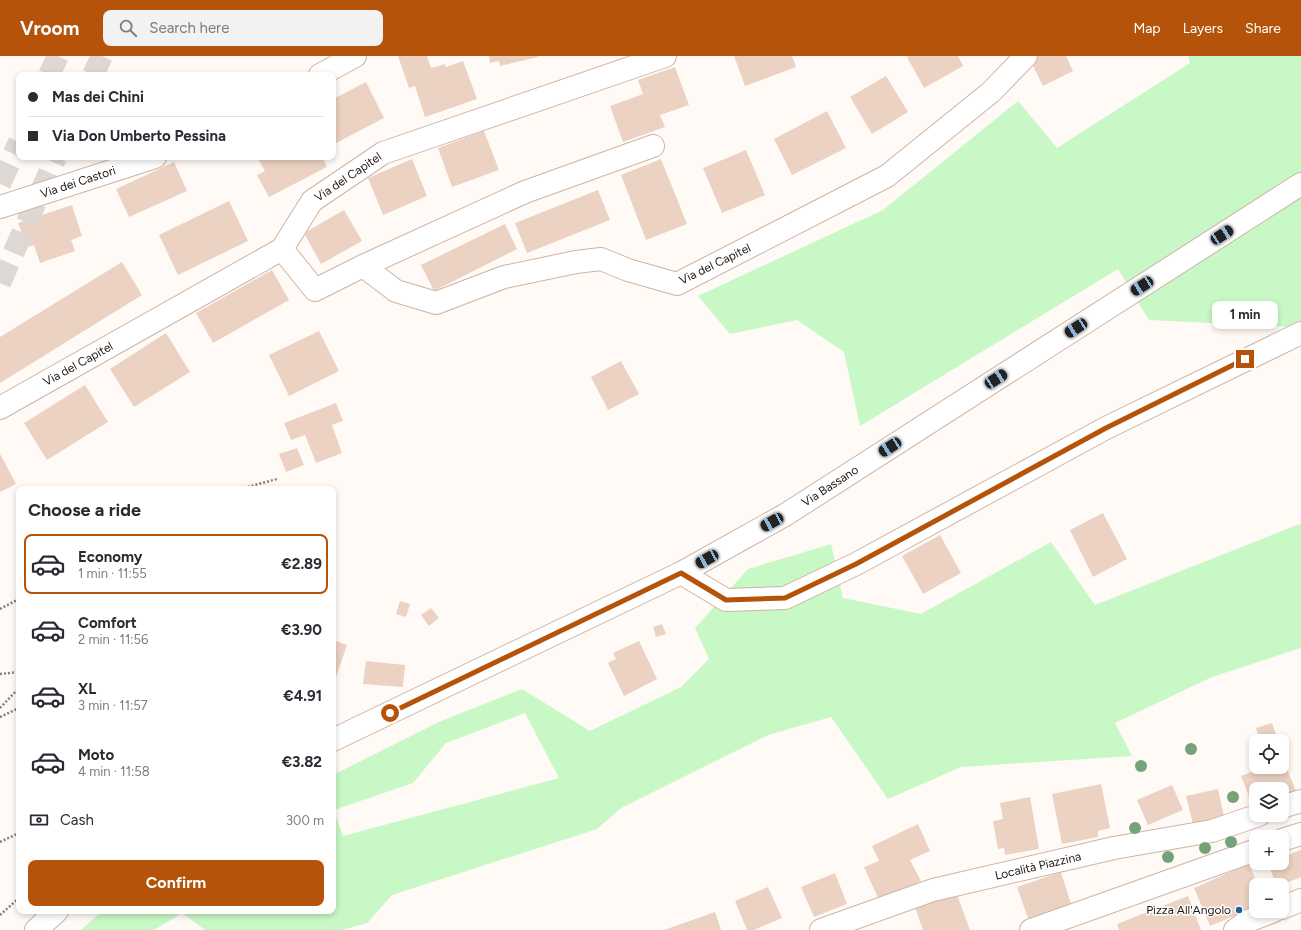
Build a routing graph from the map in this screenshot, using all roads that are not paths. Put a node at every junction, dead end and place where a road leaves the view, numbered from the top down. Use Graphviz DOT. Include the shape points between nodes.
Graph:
graph roads {
  1 [pos="355,56"];
  2 [pos="665,56"];
  3 [pos="1026,56"];
  4 [pos="326,72"];
  5 [pos="653,146"];
  6 [pos="146,160"];
  7 [pos="1301,184"];
  8 [pos="0,207"];
  9 [pos="282,249"];
  10 [pos="363,266"];
  11 [pos="1301,333"];
  12 [pos="0,408"];
  13 [pos="681,573"];
  14 [pos="336,739"];
  15 [pos="1301,801"];
  16 [pos="1289,805"];
  17 [pos="1249,818"];
  18 [pos="1301,834"];
  19 [pos="1289,838"];
  20 [pos="1249,852"];
  21 [pos="1301,900"];
  22 [pos="1289,905"];
  23 [pos="54,914"];
  24 [pos="1256,918"];
  25 [pos="36,930"];
  26 [pos="821,930"];
  27 [pos="1031,930"];
  28 [pos="1235,930"];
  1 -- 4 [label="street"];
  2 -- 9 [label="street, Via del Capitel" via="383,153 312,201"];
  3 -- 10 [label="street, Via del Capitel" via="991,92 887,176 677,284 628,270 602,259 504,277 436,303 396,290"];
  5 -- 10 [label="street" via="525,192"];
  6 -- 8 [label="street, Via dei Castori"];
  7 -- 13 [label="street, Via Bassano" via="785,515"];
  9 -- 10 [label="street" via="315,290"];
  9 -- 12 [label="street, Via del Capitel"];
  11 -- 13 [label="street" via="1106,428 856,564 785,598 726,600"];
  13 -- 14 [label="street, Via Bassano"];
  15 -- 16 [label="street"];
  17 -- 26 [label="street, Località Piazzina" via="1212,831 1114,848 933,890"];
  18 -- 19 [label="street"];
  20 -- 27 [label="street"];
  21 -- 22 [label="street"];
  23 -- 25 [label="street"];
  24 -- 28 [label="street"];
}
